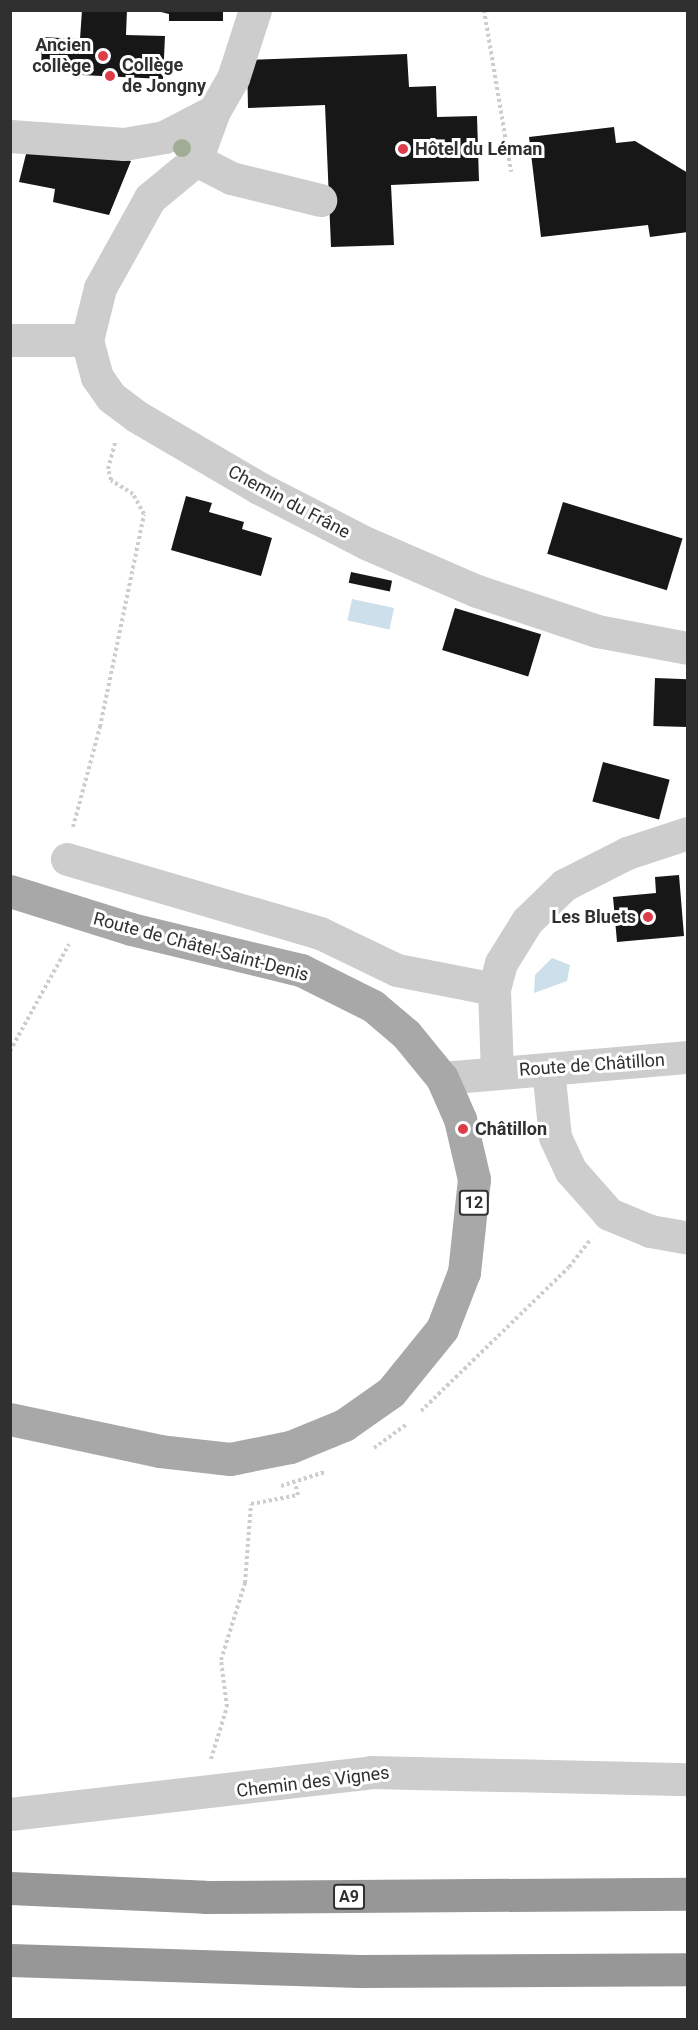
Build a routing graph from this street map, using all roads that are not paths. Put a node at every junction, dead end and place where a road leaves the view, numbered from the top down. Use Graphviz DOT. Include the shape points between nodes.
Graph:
graph roads {
  1 [pos="255,10"];
  2 [pos="214,111"];
  3 [pos="10,136"];
  4 [pos="124,144"];
  5 [pos="196,160"];
  6 [pos="150,198"];
  7 [pos="320,200"];
  8 [pos="10,340"];
  9 [pos="87,340"];
  10 [pos="265,516"];
  11 [pos="330,524"];
  12 [pos="687,648"];
  13 [pos="687,833"];
  14 [pos="67,859"];
  15 [pos="10,891"];
  16 [pos="494,988"];
  17 [pos="687,1057"];
  18 [pos="548,1069"];
  19 [pos="497,1072"];
  20 [pos="442,1078"];
  21 [pos="687,1238"];
  22 [pos="10,1419"];
  23 [pos="687,1779"];
  24 [pos="10,1814"];
  25 [pos="10,1888"];
  26 [pos="687,1894"];
  27 [pos="10,1960"];
  28 [pos="687,1969"];
  1 -- 2 [label="street" via="234,78"];
  2 -- 4 [label="street" via="164,137"];
  2 -- 5 [label="street"];
  3 -- 4 [label="street"];
  4 -- 6 [label="street" via="146,168"];
  5 -- 6 [label="street"];
  5 -- 7 [label="street" via="231,178"];
  6 -- 9 [label="street, Chemin du Frâne" via="100,288"];
  8 -- 9 [label="street"];
  9 -- 11 [label="street, Chemin du Frâne" via="97,377 111,397 136,416"];
  10 -- 11 [label="street"];
  11 -- 12 [label="street, Chemin du Frâne" via="477,591 597,631"];
  13 -- 16 [label="street" via="627,853 564,885 527,921 501,963"];
  14 -- 16 [label="street" via="320,933 397,970"];
  15 -- 20 [label="main road, Route de Châtel-Saint-Denis / 12" via="84,916 301,970 336,984 373,1006 406,1034"];
  16 -- 19 [label="street"];
  17 -- 18 [label="street, Route de Châtillon"];
  18 -- 19 [label="street, Route de Châtillon"];
  18 -- 21 [label="street" via="555,1137 571,1171 609,1214 650,1231"];
  19 -- 20 [label="street"];
  20 -- 22 [label="main road, Route de Châtel-Saint-Denis / 12" via="460,1119 474,1179 464,1272 454,1305 428,1351 368,1410 290,1447 230,1459 160,1451"];
  23 -- 24 [label="street, Chemin des Vignes" via="371,1772 209,1794"];
  25 -- 26 [label="highway, A9" via="205,1897"];
  27 -- 28 [label="highway" via="359,1971"];
}
